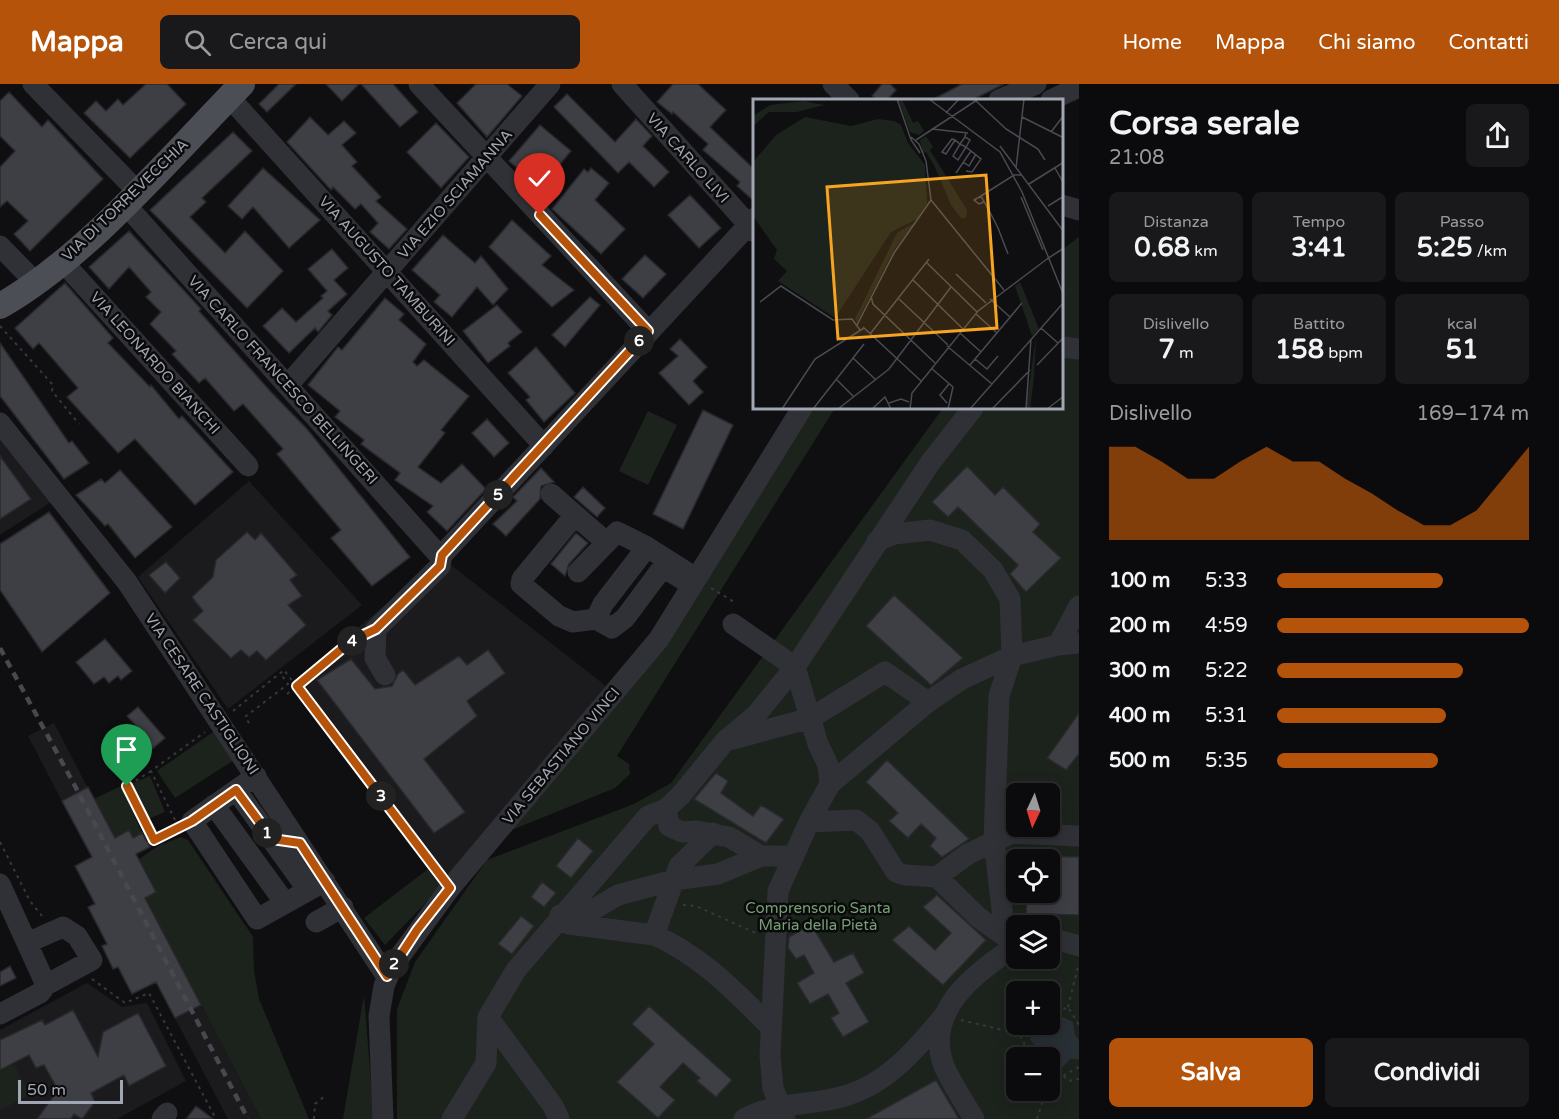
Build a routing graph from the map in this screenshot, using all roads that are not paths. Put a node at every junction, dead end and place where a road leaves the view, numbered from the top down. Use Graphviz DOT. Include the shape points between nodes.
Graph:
graph roads {
  1 [pos="33,84"];
  2 [pos="419,84"];
  3 [pos="550,84"];
  4 [pos="622,84"];
  5 [pos="832,84"];
  6 [pos="1035,84"];
  7 [pos="1079,87"];
  8 [pos="236,90"];
  9 [pos="848,99"];
  10 [pos="1001,99"];
  11 [pos="1053,99"];
  12 [pos="486,158"];
  13 [pos="131,198"];
  14 [pos="1064,206"];
  15 [pos="1079,210"];
  16 [pos="753,225"];
  17 [pos="0,246"];
  18 [pos="62,261"];
  19 [pos="389,272"];
  20 [pos="35,282"];
  21 [pos="0,306"];
  22 [pos="648,331"];
  23 [pos="1064,347"];
  24 [pos="1079,349"];
  25 [pos="288,385"];
  26 [pos="801,410"];
  27 [pos="971,410"];
  28 [pos="0,423"];
  29 [pos="544,446"];
  30 [pos="248,466"];
  31 [pos="551,494"];
  32 [pos="575,515"];
  33 [pos="877,541"];
  34 [pos="606,542"];
  35 [pos="647,546"];
  36 [pos="442,555"];
  37 [pos="578,572"];
  38 [pos="694,582"];
  39 [pos="1079,606"];
  40 [pos="596,619"];
  41 [pos="733,624"];
  42 [pos="1069,644"];
  43 [pos="1012,656"];
  44 [pos="795,668"];
  45 [pos="385,675"];
  46 [pos="928,702"];
  47 [pos="811,718"];
  48 [pos="726,740"];
  49 [pos="256,776"];
  50 [pos="830,784"];
  51 [pos="219,801"];
  52 [pos="666,810"];
  53 [pos="809,822"];
  54 [pos="713,833"];
  55 [pos="1079,836"];
  56 [pos="295,837"];
  57 [pos="272,839"];
  58 [pos="994,839"];
  59 [pos="761,856"];
  60 [pos="794,856"];
  61 [pos="937,877"];
  62 [pos="674,880"];
  63 [pos="0,884"];
  64 [pos="299,896"];
  65 [pos="343,907"];
  66 [pos="564,920"];
  67 [pos="1006,920"];
  68 [pos="316,922"];
  69 [pos="654,935"];
  70 [pos="1006,937"];
  71 [pos="1060,941"];
  72 [pos="27,944"];
  73 [pos="1079,946"];
  74 [pos="1006,952"];
  75 [pos="387,976"];
  76 [pos="46,985"];
  77 [pos="0,1014"];
  78 [pos="944,1016"];
  79 [pos="488,1017"];
  80 [pos="771,1027"];
  81 [pos="917,1047"];
  82 [pos="944,1065"];
  83 [pos="782,1113"];
  84 [pos="750,1117"];
  85 [pos="383,1119"];
  86 [pos="452,1119"];
  87 [pos="560,1119"];
  88 [pos="974,1119"];
  1 -- 13 [label="street, VIA CARLO FRANCESCO BELLINGERI"];
  2 -- 12 [label="street"];
  3 -- 12 [label="street, VIA EZIO SCIAMANNA"];
  4 -- 16 [label="street, VIA CARLO LIVI"];
  5 -- 9 [label="street"];
  6 -- 10 [label="street"];
  7 -- 11 [label="street"];
  8 -- 13 [label="main road, VIA DI TORREVECCHIA"];
  8 -- 19 [label="street, VIA AUGUSTO TAMBURINI"];
  12 -- 19 [label="street, VIA EZIO SCIAMANNA"];
  12 -- 22 [label="street"];
  13 -- 18 [label="main road, VIA DI TORREVECCHIA"];
  13 -- 25 [label="street, VIA CARLO FRANCESCO BELLINGERI"];
  14 -- 15 [label="street"];
  16 -- 22 [label="street"];
  17 -- 20 [label="street"];
  18 -- 20 [label="main road, VIA DI TORREVECCHIA"];
  18 -- 30 [label="street, VIA LEONARDO BIANCHI"];
  19 -- 25 [label="street, VIA EZIO SCIAMANNA"];
  19 -- 29 [label="street, VIA AUGUSTO TAMBURINI"];
  20 -- 21 [label="main road, VIA DI TORREVECCHIA"];
  22 -- 29 [label="street"];
  23 -- 24 [label="street"];
  25 -- 36 [label="street, VIA CARLO FRANCESCO BELLINGERI"];
  26 -- 38 [label="street, VIA SEBASTIANO VINCI"];
  27 -- 33 [label="street"];
  28 -- 49 [label="street, VIA CESARE CASTIGLIONI" via="127,582"];
  29 -- 36 [label="street"];
  31 -- 32 [label="street"];
  32 -- 34 [label="street"];
  32 -- 40 [label="street" via="521,584 558,616 573,622"];
  33 -- 43 [label="street" via="894,534 930,530 962,540 993,570 1010,599"];
  33 -- 44 [label="street"];
  34 -- 35 [label="street" via="621,532"];
  34 -- 37 [label="street"];
  35 -- 38 [label="street"];
  35 -- 40 [label="street"];
  36 -- 45 [label="street" via="440,566 376,629 375,658"];
  38 -- 40 [label="street" via="663,567 625,618 612,628"];
  38 -- 75 [label="street, VIA SEBASTIANO VINCI" via="658,639 450,888"];
  39 -- 42 [label="street"];
  41 -- 44 [label="street"];
  42 -- 43 [label="street"];
  43 -- 46 [label="street"];
  43 -- 58 [label="street" via="999,696"];
  44 -- 47 [label="street"];
  44 -- 48 [label="street" via="756,715"];
  46 -- 47 [label="street" via="885,672"];
  46 -- 50 [label="street"];
  47 -- 48 [label="street"];
  47 -- 50 [label="street" via="828,765"];
  48 -- 52 [label="street"];
  49 -- 51 [label="street"];
  49 -- 56 [label="street, VIA CESARE CASTIGLIONI"];
  50 -- 53 [label="street"];
  51 -- 57 [label="street"];
  51 -- 64 [label="street"];
  51 -- 64 [label="street" via="192,821 257,919"];
  52 -- 54 [label="street" via="669,826 675,829"];
  52 -- 66 [label="street" via="648,816"];
  53 -- 60 [label="street"];
  53 -- 61 [label="street" via="856,820 870,831 896,872"];
  54 -- 59 [label="street" via="729,837"];
  54 -- 62 [label="street" via="679,866"];
  55 -- 58 [label="street" via="1012,832"];
  56 -- 57 [label="street"];
  56 -- 64 [label="street, VIA CESARE CASTIGLIONI"];
  57 -- 64 [label="street"];
  58 -- 61 [label="street"];
  58 -- 67 [label="street"];
  59 -- 60 [label="street"];
  59 -- 62 [label="street" via="718,874"];
  60 -- 80 [label="street" via="778,891"];
  61 -- 70 [label="street"];
  62 -- 66 [label="street" via="618,895"];
  62 -- 69 [label="street"];
  63 -- 72 [label="street"];
  64 -- 65 [label="street, VIA CESARE CASTIGLIONI"];
  65 -- 68 [label="street"];
  65 -- 75 [label="street, VIA CESARE CASTIGLIONI"];
  66 -- 69 [label="street"];
  66 -- 79 [label="street" via="516,970"];
  69 -- 80 [label="street" via="711,968"];
  71 -- 73 [label="street"];
  72 -- 76 [label="street"];
  72 -- 76 [label="street" via="63,927 74,933 92,960"];
  74 -- 78 [label="street" via="983,968 950,1003"];
  75 -- 85 [label="street, VIA SEBASTIANO VINCI" via="379,1016"];
  76 -- 77 [label="street" via="40,993"];
  78 -- 81 [label="street"];
  78 -- 82 [label="street" via="940,1038"];
  79 -- 86 [label="street" via="486,1063"];
  79 -- 87 [label="street"];
  80 -- 83 [label="street" via="773,1088"];
  81 -- 82 [label="street" via="936,1050"];
  81 -- 83 [label="street" via="890,1073 848,1095"];
  82 -- 88 [label="street"];
  83 -- 84 [label="street"];
}
